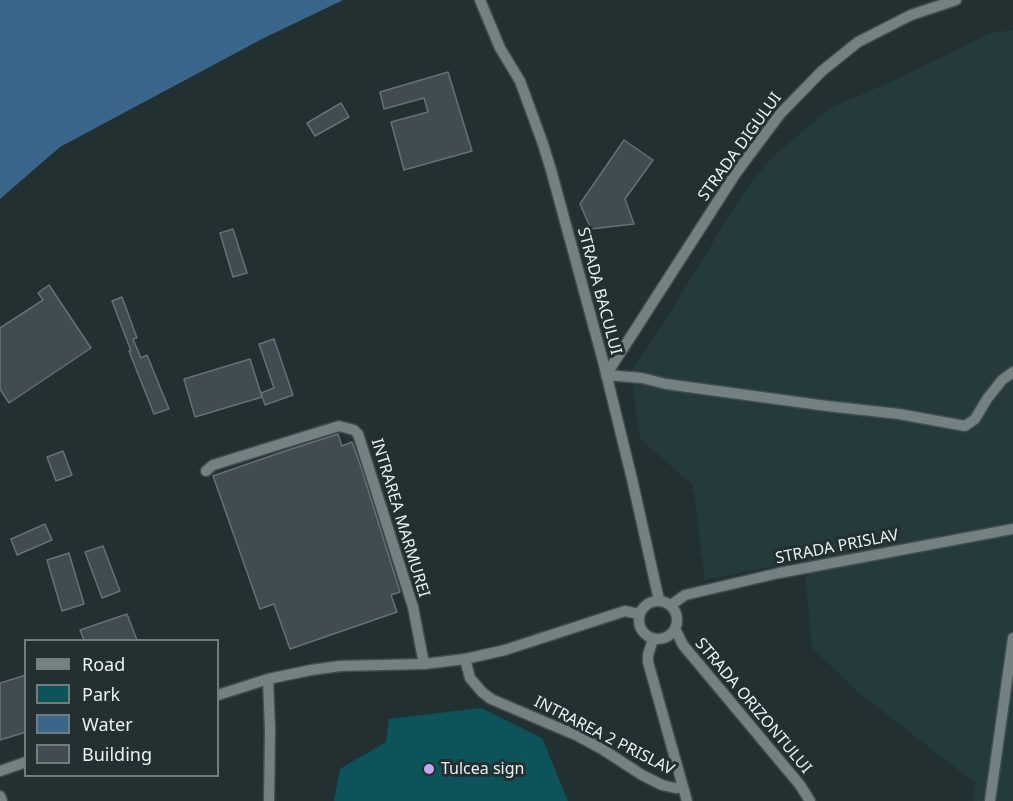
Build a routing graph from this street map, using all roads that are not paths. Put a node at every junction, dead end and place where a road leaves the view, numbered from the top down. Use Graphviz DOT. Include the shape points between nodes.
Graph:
graph roads {
  1 [pos="480,0"];
  2 [pos="956,0"];
  3 [pos="1013,372"];
  4 [pos="606,375"];
  5 [pos="206,471"];
  6 [pos="1013,529"];
  7 [pos="659,600"];
  8 [pos="671,605"];
  9 [pos="639,614"];
  10 [pos="675,629"];
  11 [pos="1013,638"];
  12 [pos="653,639"];
  13 [pos="465,659"];
  14 [pos="424,664"];
  15 [pos="268,679"];
  16 [pos="219,694"];
  17 [pos="24,763"];
  18 [pos="0,771"];
  19 [pos="683,787"];
  20 [pos="0,796"];
  21 [pos="2,801"];
  22 [pos="269,801"];
  23 [pos="687,801"];
  24 [pos="810,801"];
  25 [pos="990,801"];
  1 -- 4 [label="street, STRADA BACULUI" via="500,48 520,81 543,144"];
  2 -- 4 [label="street, STRADA DIGULUI" via="912,15 858,42 822,71 780,114 730,183"];
  3 -- 4 [label="street" via="965,426"];
  4 -- 7 [label="street, STRADA BACULUI"];
  5 -- 14 [label="street, INTRAREA MARMUREI" via="213,465 339,426 354,430 413,607"];
  6 -- 8 [label="street, STRADA PRISLAV" via="779,573 685,596"];
  7 -- 8 [label="street"];
  7 -- 9 [label="street" via="646,604"];
  8 -- 10 [label="street" via="677,616"];
  9 -- 12 [label="street" via="643,632"];
  9 -- 13 [label="street" via="626,611"];
  10 -- 12 [label="street" via="666,638"];
  10 -- 24 [label="street, STRADA ORIZONTULUI" via="683,645"];
  11 -- 25 [label="street"];
  12 -- 19 [label="street" via="648,662"];
  13 -- 14 [label="street"];
  13 -- 19 [label="street, INTRAREA 2 PRISLAV" via="471,678 491,699 578,736 662,785"];
  14 -- 15 [label="street" via="340,666"];
  15 -- 16 [label="street"];
  15 -- 22 [label="street"];
  17 -- 18 [label="street"];
  19 -- 23 [label="street"];
  20 -- 21 [label="street"];
}
